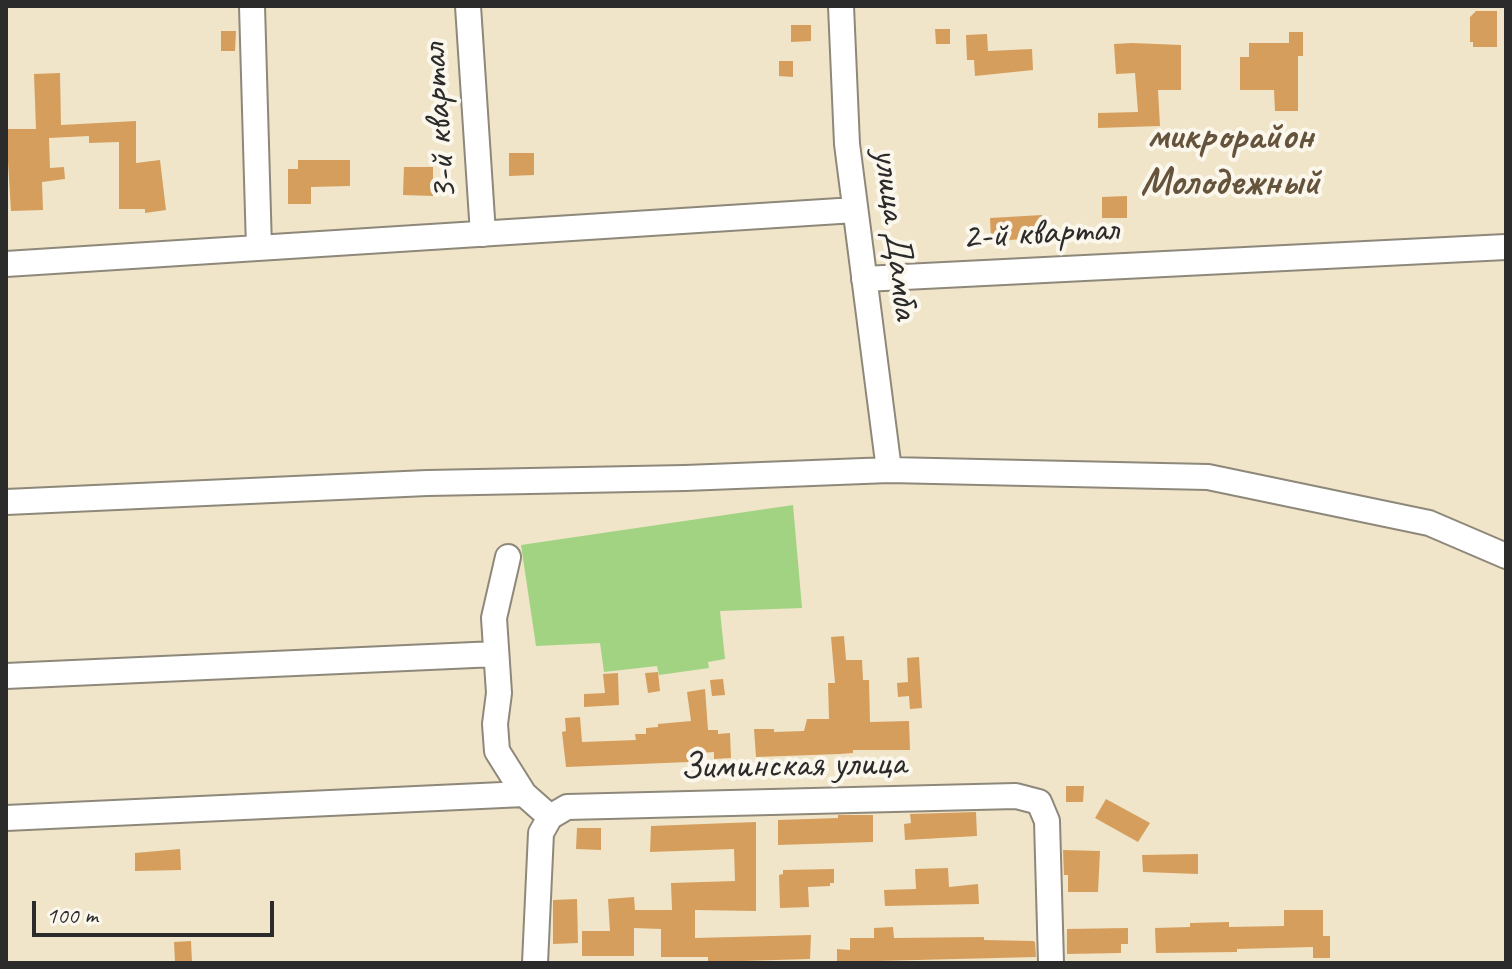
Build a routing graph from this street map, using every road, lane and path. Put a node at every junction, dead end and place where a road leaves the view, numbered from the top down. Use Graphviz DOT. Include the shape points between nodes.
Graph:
graph roads {
  1 [pos="252,6"];
  2 [pos="468,6"];
  3 [pos="841,6"];
  4 [pos="855,210"];
  5 [pos="483,234"];
  6 [pos="1506,247"];
  7 [pos="259,248"];
  8 [pos="6,264"];
  9 [pos="864,279"];
  10 [pos="889,470"];
  11 [pos="6,502"];
  12 [pos="1506,556"];
  13 [pos="508,557"];
  14 [pos="496,654"];
  15 [pos="6,676"];
  16 [pos="524,794"];
  17 [pos="550,817"];
  18 [pos="6,818"];
  19 [pos="535,963"];
  20 [pos="1051,963"];
  1 -- 7 [label="street"];
  2 -- 5 [label="street, 3-й квартал"];
  3 -- 4 [label="street, улица Дамба"];
  4 -- 5 [label="street"];
  4 -- 9 [label="street, улица Дамба"];
  5 -- 7 [label="street"];
  6 -- 9 [label="street, 2-й квартал"];
  7 -- 8 [label="street"];
  9 -- 10 [label="street, улица Дамба"];
  10 -- 11 [label="street"];
  10 -- 12 [label="street" via="1208,477 1429,523"];
  13 -- 14 [label="street" via="494,618"];
  14 -- 15 [label="street"];
  14 -- 16 [label="street" via="497,751"];
  16 -- 17 [label="street"];
  16 -- 18 [label="street"];
  17 -- 19 [label="street" via="541,833"];
  17 -- 20 [label="street, Зиминская улица" via="567,807 1016,796 1039,802 1047,821"];
}
